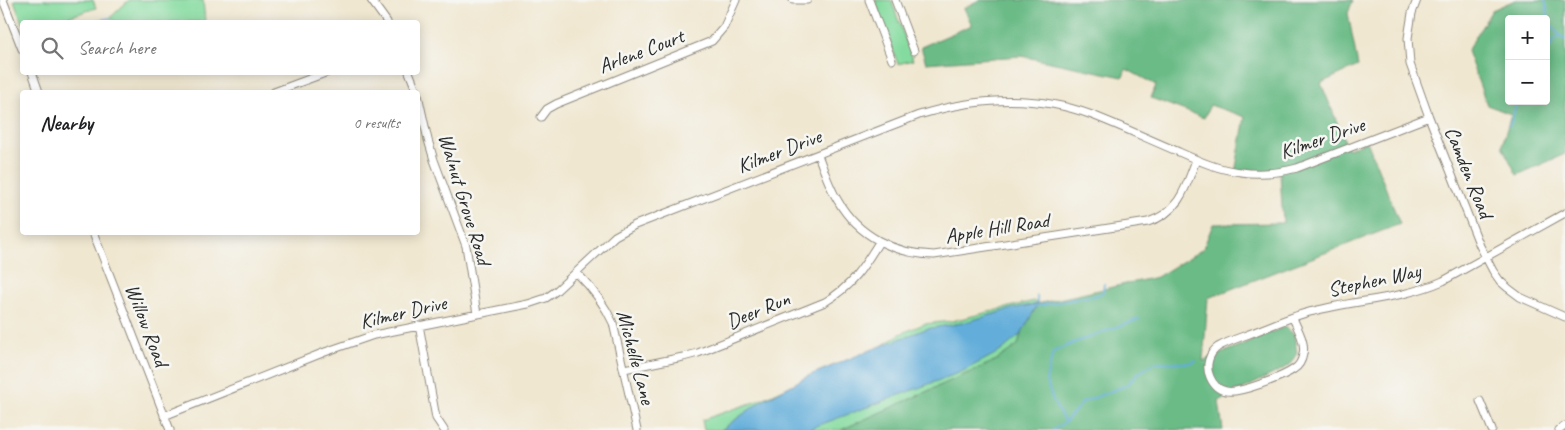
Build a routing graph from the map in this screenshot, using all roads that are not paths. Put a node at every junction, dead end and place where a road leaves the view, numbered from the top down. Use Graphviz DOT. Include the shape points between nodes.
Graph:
graph roads {
  1 [pos="4,0"];
  2 [pos="371,0"];
  3 [pos="736,0"];
  4 [pos="793,0"];
  5 [pos="807,0"];
  6 [pos="869,0"];
  7 [pos="895,0"];
  8 [pos="1417,0"];
  9 [pos="386,20"];
  10 [pos="20,44"];
  11 [pos="914,51"];
  12 [pos="892,60"];
  13 [pos="33,75"];
  14 [pos="320,75"];
  15 [pos="410,75"];
  16 [pos="39,90"];
  17 [pos="279,90"];
  18 [pos="416,90"];
  19 [pos="420,107"];
  20 [pos="541,117"];
  21 [pos="1429,117"];
  22 [pos="818,154"];
  23 [pos="1196,160"];
  24 [pos="1565,213"];
  25 [pos="94,235"];
  26 [pos="879,242"];
  27 [pos="1485,258"];
  28 [pos="577,273"];
  29 [pos="477,314"];
  30 [pos="1565,317"];
  31 [pos="1293,318"];
  32 [pos="419,325"];
  33 [pos="624,369"];
  34 [pos="1480,401"];
  35 [pos="164,416"];
  36 [pos="1565,426"];
  37 [pos="170,430"];
  38 [pos="444,430"];
  39 [pos="637,430"];
  40 [pos="1492,430"];
  41 [pos="1559,430"];
  1 -- 10 [label="street"];
  2 -- 9 [label="street"];
  3 -- 20 [label="street, Arlene Court" via="724,27 712,42 556,104"];
  4 -- 5 [label="street"];
  6 -- 12 [label="street"];
  7 -- 11 [label="street"];
  8 -- 21 [label="street, Camden Road" via="1409,26 1409,51 1413,75"];
  13 -- 16 [label="street"];
  14 -- 17 [label="street"];
  15 -- 18 [label="street, Walnut Grove Road"];
  19 -- 29 [label="street, Walnut Grove Road" via="428,140 466,246"];
  21 -- 23 [label="street, Kilmer Drive" via="1279,172 1240,172"];
  21 -- 27 [label="street, Camden Road"];
  22 -- 23 [label="street, Kilmer Drive" via="936,110 975,102 1022,101 1091,114"];
  22 -- 26 [label="street, Apple Hill Road" via="843,209"];
  22 -- 28 [label="street, Kilmer Drive" via="623,230"];
  23 -- 26 [label="street, Apple Hill Road" via="1178,203 1148,222 934,255 913,254"];
  24 -- 27 [label="street, Stephen Way"];
  25 -- 35 [label="street, Willow Road"];
  26 -- 33 [label="street, Deer Run" via="853,280 824,302 698,353"];
  27 -- 30 [label="street, Camden Road" via="1500,281 1515,293"];
  27 -- 31 [label="street, Stephen Way" via="1430,287 1312,311"];
  28 -- 29 [label="street, Kilmer Drive" via="546,298"];
  28 -- 33 [label="street, Michelle Lane" via="609,313"];
  29 -- 32 [label="street, Kilmer Drive"];
  31 -- 31 [label="street, Stephen Way" via="1218,347 1207,365 1216,386 1227,392 1240,391 1294,369 1304,349"];
  32 -- 35 [label="street, Kilmer Drive" via="380,333 325,352"];
  32 -- 38 [label="street" via="436,418"];
  33 -- 39 [label="street, Michelle Lane"];
  34 -- 40 [label="street"];
  35 -- 37 [label="street, Willow Road"];
  36 -- 41 [label="street"];
}
